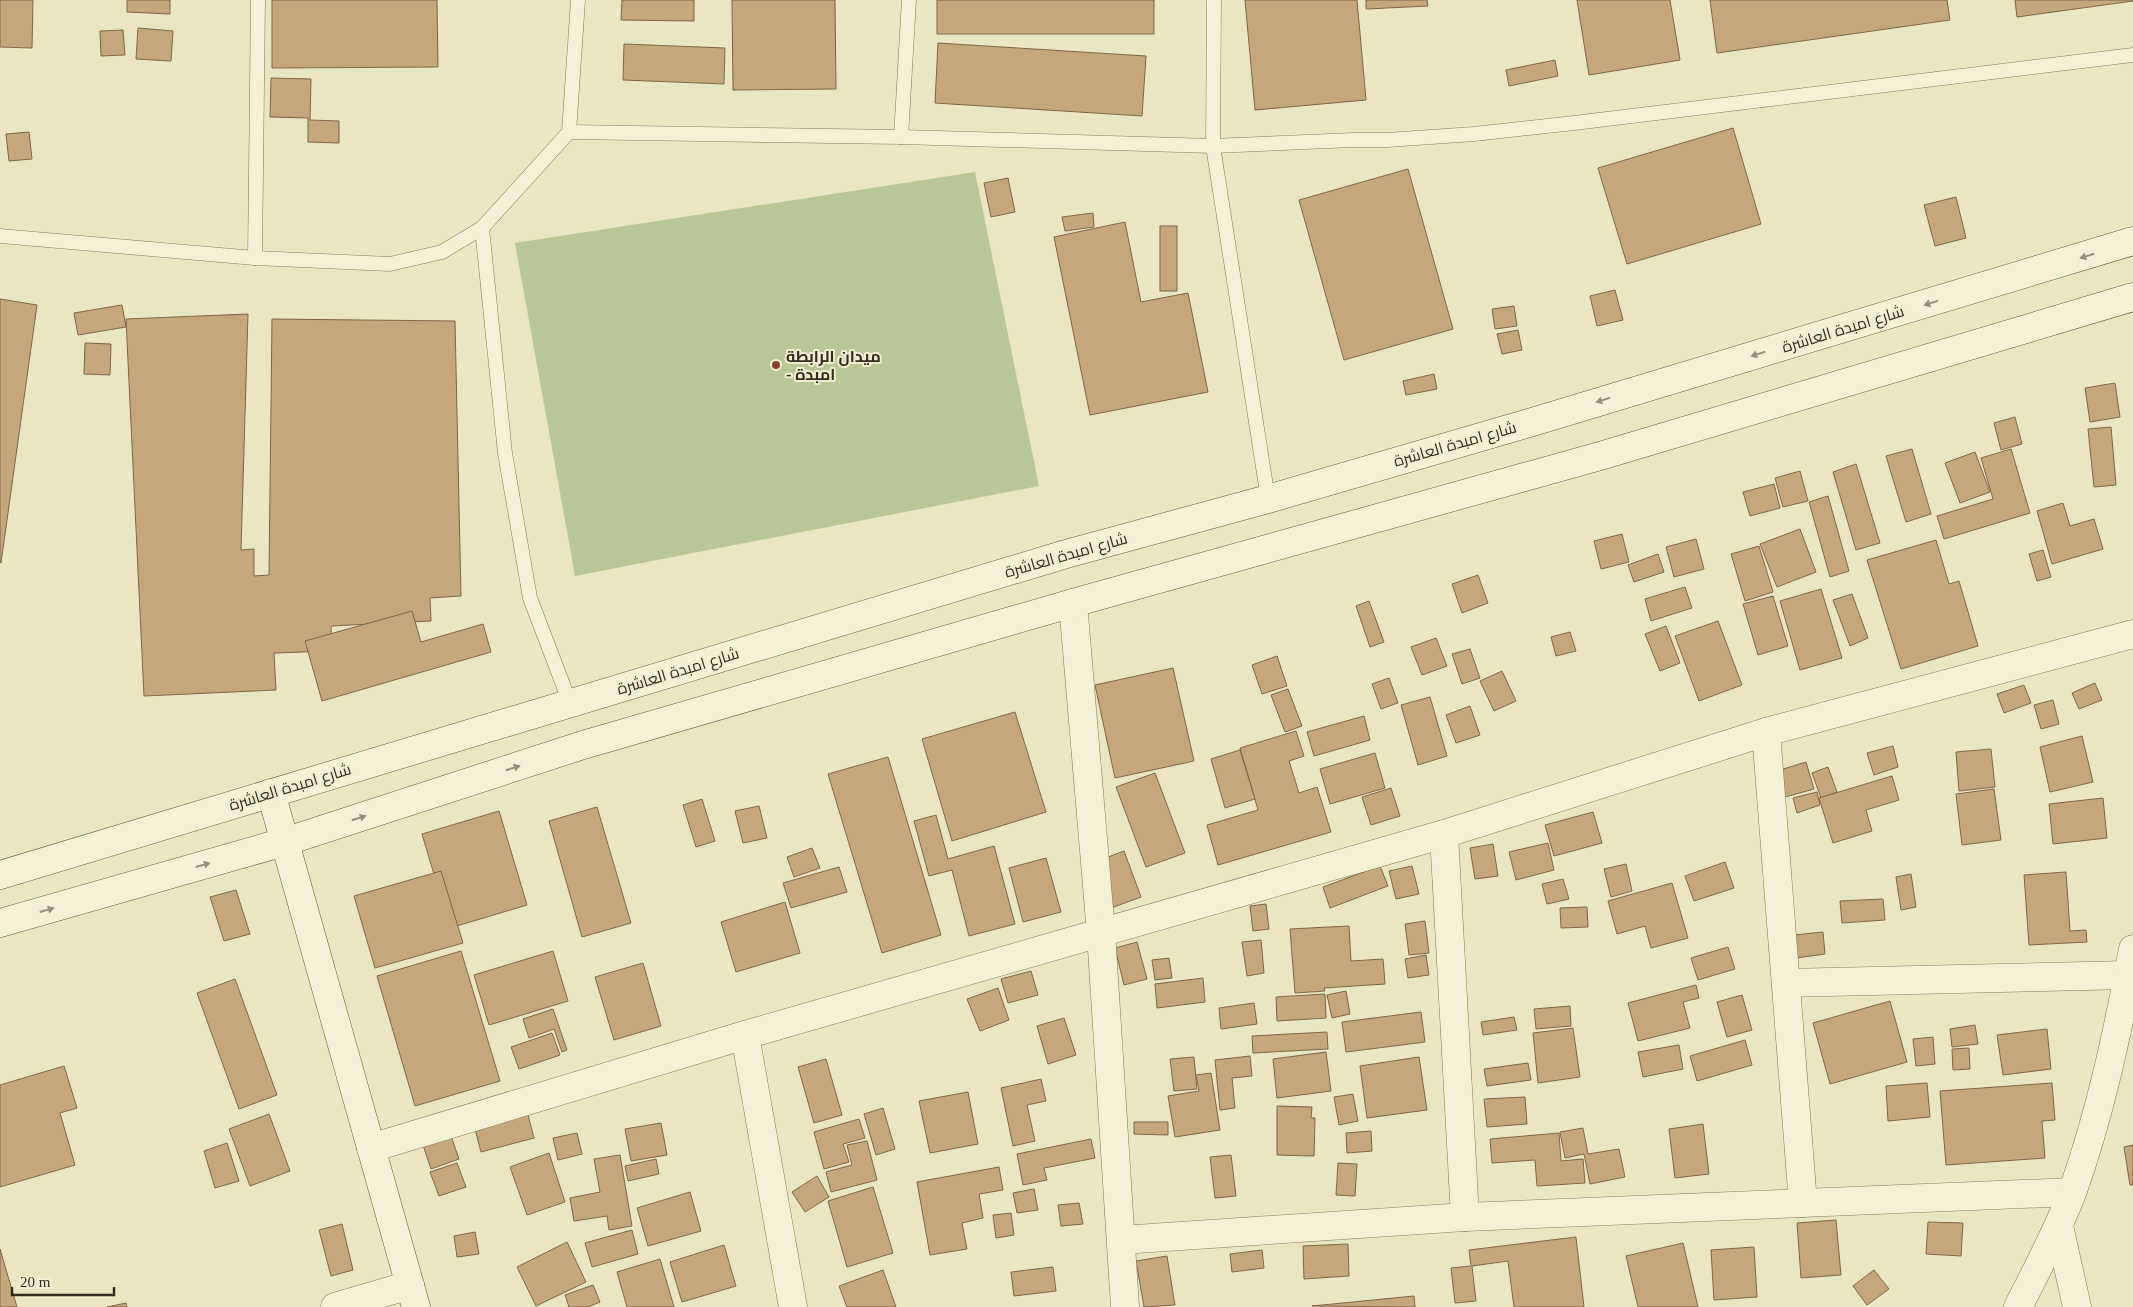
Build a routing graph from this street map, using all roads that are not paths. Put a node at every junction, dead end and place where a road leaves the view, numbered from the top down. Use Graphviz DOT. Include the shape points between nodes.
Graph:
graph roads {
  1 [pos="258,0"];
  2 [pos="578,0"];
  3 [pos="909,0"];
  4 [pos="1214,0"];
  5 [pos="2133,55"];
  6 [pos="569,132"];
  7 [pos="901,137"];
  8 [pos="1213,146"];
  9 [pos="482,228"];
  10 [pos="0,236"];
  11 [pos="2133,241"];
  12 [pos="255,258"];
  13 [pos="2133,297"];
  14 [pos="1268,498"];
  15 [pos="1073,603"];
  16 [pos="2133,634"];
  17 [pos="570,703"];
  18 [pos="1766,732"];
  19 [pos="271,793"];
  20 [pos="1444,834"];
  21 [pos="284,842"];
  22 [pos="0,875"];
  23 [pos="0,923"];
  24 [pos="1102,932"];
  25 [pos="2131,962"];
  26 [pos="1786,983"];
  27 [pos="745,1035"];
  28 [pos="372,1148"];
  29 [pos="2072,1192"];
  30 [pos="1804,1203"];
  31 [pos="1465,1217"];
  32 [pos="2059,1226"];
  33 [pos="1121,1240"];
  34 [pos="413,1296"];
  35 [pos="335,1307"];
  36 [pos="793,1307"];
  37 [pos="1125,1307"];
  38 [pos="2018,1307"];
  39 [pos="2077,1307"];
  1 -- 12 [label="lane"];
  2 -- 6 [label="lane"];
  3 -- 7 [label="lane"];
  4 -- 8 [label="lane"];
  5 -- 8 [label="lane" via="1474,134"];
  6 -- 7 [label="lane"];
  6 -- 9 [label="lane"];
  7 -- 8 [label="lane"];
  8 -- 14 [label="lane"];
  9 -- 12 [label="lane" via="442,252 390,264"];
  9 -- 17 [label="lane" via="505,453 530,598"];
  10 -- 12 [label="lane"];
  11 -- 14 [label="street, شارع امبدة العاشرة, one-way"];
  13 -- 15 [label="street" via="1600,456"];
  14 -- 17 [label="street, شارع امبدة العاشرة" via="1066,554"];
  21 -- 15 [label="street, one-way" via="583,745"];
  15 -- 24 [label="street"];
  16 -- 18 [label="street"];
  17 -- 19 [label="street, شارع امبدة العاشرة"];
  18 -- 20 [label="street"];
  18 -- 26 [label="street"];
  19 -- 21 [label="street"];
  19 -- 22 [label="street, شارع امبدة العاشرة"];
  20 -- 24 [label="street"];
  20 -- 31 [label="street"];
  23 -- 21 [label="street, one-way"];
  21 -- 28 [label="street"];
  24 -- 27 [label="street"];
  24 -- 33 [label="street"];
  25 -- 26 [label="street"];
  25 -- 29 [label="street" via="2107,1074"];
  26 -- 30 [label="street"];
  27 -- 28 [label="street"];
  27 -- 36 [label="street"];
  28 -- 34 [label="street"];
  29 -- 30 [label="street"];
  29 -- 32 [label="street"];
  30 -- 31 [label="street"];
  31 -- 33 [label="street"];
  32 -- 38 [label="street"];
  32 -- 39 [label="street"];
  33 -- 37 [label="street"];
  34 -- 35 [label="street"];
}
